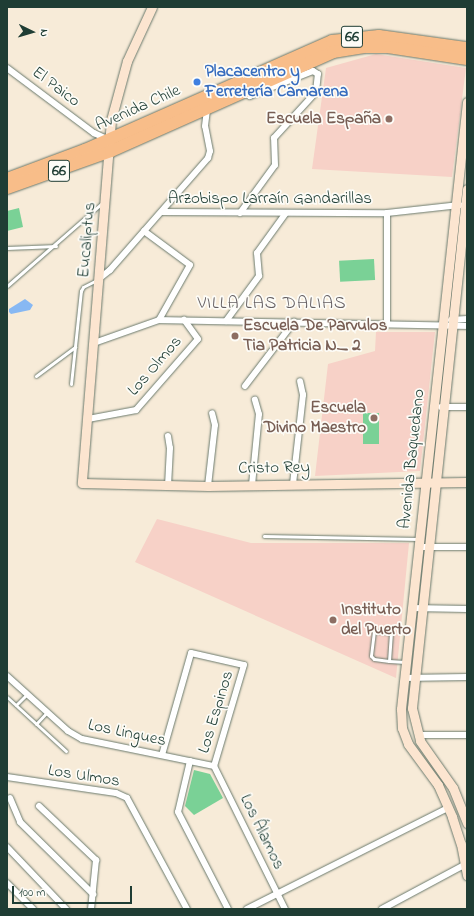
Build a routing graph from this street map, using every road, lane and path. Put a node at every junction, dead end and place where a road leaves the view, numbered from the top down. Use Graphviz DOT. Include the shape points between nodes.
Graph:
graph roads {
  1 [pos="152,7"];
  2 [pos="467,48"];
  3 [pos="467,59"];
  4 [pos="7,68"];
  5 [pos="247,89"];
  6 [pos="467,102"];
  7 [pos="208,106"];
  8 [pos="110,145"];
  9 [pos="7,179"];
  10 [pos="7,188"];
  11 [pos="467,189"];
  12 [pos="106,199"];
  13 [pos="466,204"];
  14 [pos="456,205"];
  15 [pos="162,212"];
  16 [pos="240,212"];
  17 [pos="286,212"];
  18 [pos="387,213"];
  19 [pos="144,231"];
  20 [pos="56,246"];
  21 [pos="7,248"];
  22 [pos="100,278"];
  23 [pos="7,286"];
  24 [pos="467,319"];
  25 [pos="159,320"];
  26 [pos="184,320"];
  27 [pos="226,321"];
  28 [pos="294,322"];
  29 [pos="387,323"];
  30 [pos="449,323"];
  31 [pos="467,326"];
  32 [pos="94,343"];
  33 [pos="75,346"];
  34 [pos="36,376"];
  35 [pos="300,381"];
  36 [pos="71,384"];
  37 [pos="245,386"];
  38 [pos="255,400"];
  39 [pos="438,407"];
  40 [pos="467,407"];
  41 [pos="212,413"];
  42 [pos="88,419"];
  43 [pos="168,436"];
  44 [pos="430,482"];
  45 [pos="467,482"];
  46 [pos="82,483"];
  47 [pos="293,484"];
  48 [pos="252,485"];
  49 [pos="168,486"];
  50 [pos="208,486"];
  51 [pos="264,536"];
  52 [pos="422,545"];
  53 [pos="467,548"];
  54 [pos="416,608"];
  55 [pos="467,608"];
  56 [pos="389,661"];
  57 [pos="406,662"];
  58 [pos="7,676"];
  59 [pos="408,678"];
  60 [pos="467,678"];
  61 [pos="27,694"];
  62 [pos="7,697"];
  63 [pos="16,705"];
  64 [pos="47,712"];
  65 [pos="36,724"];
  66 [pos="418,735"];
  67 [pos="467,735"];
  68 [pos="66,751"];
  69 [pos="162,755"];
  70 [pos="190,761"];
  71 [pos="214,766"];
  72 [pos="7,777"];
  73 [pos="10,798"];
  74 [pos="39,806"];
  75 [pos="448,808"];
  76 [pos="466,814"];
  77 [pos="467,823"];
  78 [pos="7,847"];
  79 [pos="466,864"];
  80 [pos="467,875"];
  81 [pos="7,883"];
  82 [pos="93,894"];
  83 [pos="277,894"];
  84 [pos="33,909"];
  85 [pos="66,909"];
  86 [pos="91,909"];
  87 [pos="187,909"];
  88 [pos="228,909"];
  89 [pos="247,909"];
  90 [pos="285,909"];
  91 [pos="382,909"];
  1 -- 8 [label="main road, Eucaliptus" via="127,61 115,100"];
  2 -- 8 [label="highway, Avenida Chile / 66" via="378,36 332,41"];
  3 -- 5 [label="highway, Avenida Chile / 66" via="388,47 355,48 322,55"];
  4 -- 8 [label="street, El Paico"];
  5 -- 7 [label="highway, Avenida Chile / 66"];
  5 -- 16 [label="street" via="250,96 313,71 318,74 316,92 274,138 275,165"];
  6 -- 14 [label="main road, Avenida Baquedano"];
  7 -- 8 [label="highway, Avenida Chile / 66"];
  7 -- 15 [label="street" via="205,117 210,151 208,158"];
  8 -- 9 [label="highway, Avenida Chile / 66"];
  8 -- 10 [label="highway, Avenida Chile / 66"];
  8 -- 12 [label="main road, Eucaliptus"];
  11 -- 13 [label="main road, Avenida Baquedano"];
  12 -- 20 [label="lane"];
  12 -- 22 [label="main road, Eucaliptus"];
  13 -- 14 [label="street, Arzobispo Larraín Gandarillas"];
  13 -- 30 [label="main road, Avenida Baquedano"];
  14 -- 18 [label="street, Arzobispo Larraín Gandarillas"];
  14 -- 30 [label="main road, Avenida Baquedano"];
  15 -- 16 [label="street, Arzobispo Larraín Gandarillas"];
  15 -- 19 [label="street, Arzobispo Larraín Gandarillas"];
  16 -- 17 [label="street, Arzobispo Larraín Gandarillas"];
  17 -- 18 [label="street, Arzobispo Larraín Gandarillas"];
  17 -- 27 [label="street" via="257,253 258,276"];
  18 -- 29 [label="street"];
  19 -- 22 [label="street, Arzobispo Larraín Gandarillas"];
  19 -- 25 [label="street" via="190,265"];
  20 -- 21 [label="lane"];
  20 -- 23 [label="lane"];
  22 -- 32 [label="main road, Eucaliptus"];
  22 -- 33 [label="lane" via="83,287 81,291"];
  24 -- 30 [label="street"];
  25 -- 26 [label="street"];
  25 -- 32 [label="street"];
  26 -- 27 [label="street"];
  26 -- 42 [label="street, Los Olmos" via="198,339 136,410"];
  27 -- 28 [label="street"];
  28 -- 29 [label="street"];
  28 -- 37 [label="street"];
  29 -- 30 [label="street"];
  30 -- 31 [label="street"];
  30 -- 39 [label="main road, Avenida Baquedano"];
  32 -- 42 [label="main road, Eucaliptus"];
  33 -- 34 [label="lane"];
  33 -- 36 [label="lane"];
  35 -- 47 [label="street" via="303,395"];
  38 -- 48 [label="street" via="259,414"];
  39 -- 40 [label="street"];
  39 -- 44 [label="main road, Avenida Baquedano"];
  41 -- 50 [label="street" via="215,425"];
  42 -- 46 [label="main road, Eucaliptus"];
  43 -- 49 [label="street"];
  44 -- 45 [label="main road, Cristo Rey"];
  44 -- 47 [label="main road, Cristo Rey"];
  44 -- 52 [label="main road, Avenida Baquedano"];
  46 -- 49 [label="main road, Cristo Rey"];
  47 -- 48 [label="main road, Cristo Rey"];
  48 -- 50 [label="main road, Cristo Rey"];
  49 -- 50 [label="main road, Cristo Rey"];
  51 -- 52 [label="lane"];
  52 -- 53 [label="street"];
  52 -- 54 [label="main road, Avenida Baquedano"];
  54 -- 55 [label="street"];
  54 -- 57 [label="main road, Avenida Baquedano"];
  54 -- 59 [label="main road, Avenida Baquedano"];
  56 -- 56 [label="lane" via="391,633 374,631 371,656"];
  56 -- 57 [label="lane"];
  57 -- 59 [label="main road, Avenida Baquedano"];
  58 -- 61 [label="street, Los Lingues"];
  59 -- 60 [label="street"];
  59 -- 66 [label="main road, Avenida Baquedano"];
  59 -- 75 [label="main road, Avenida Baquedano" via="401,709 405,736 412,751 438,785"];
  61 -- 63 [label="lane"];
  61 -- 64 [label="street, Los Lingues"];
  62 -- 63 [label="lane"];
  63 -- 65 [label="lane"];
  64 -- 65 [label="lane"];
  64 -- 69 [label="street, Los Lingues" via="68,731 82,739"];
  65 -- 68 [label="lane"];
  66 -- 67 [label="street"];
  66 -- 76 [label="main road, Avenida Baquedano" via="446,776"];
  69 -- 70 [label="street, Los Lingues"];
  69 -- 71 [label="street, Los Espinos" via="191,653 244,666"];
  70 -- 71 [label="street, Los Lingues"];
  70 -- 88 [label="street" via="178,812"];
  71 -- 83 [label="street, Los Álamos"];
  72 -- 87 [label="street, Los Ulmos" via="116,793 127,798"];
  73 -- 82 [label="street" via="20,822"];
  74 -- 82 [label="street" via="96,860"];
  75 -- 79 [label="main road, Avenida Baquedano" via="459,835"];
  75 -- 83 [label="street"];
  76 -- 77 [label="main road, Avenida Baquedano"];
  78 -- 85 [label="street"];
  79 -- 80 [label="main road, Avenida Baquedano"];
  79 -- 91 [label="street"];
  81 -- 84 [label="street"];
  82 -- 86 [label="street"];
  83 -- 89 [label="street"];
  83 -- 90 [label="street, Los Álamos"];
}
